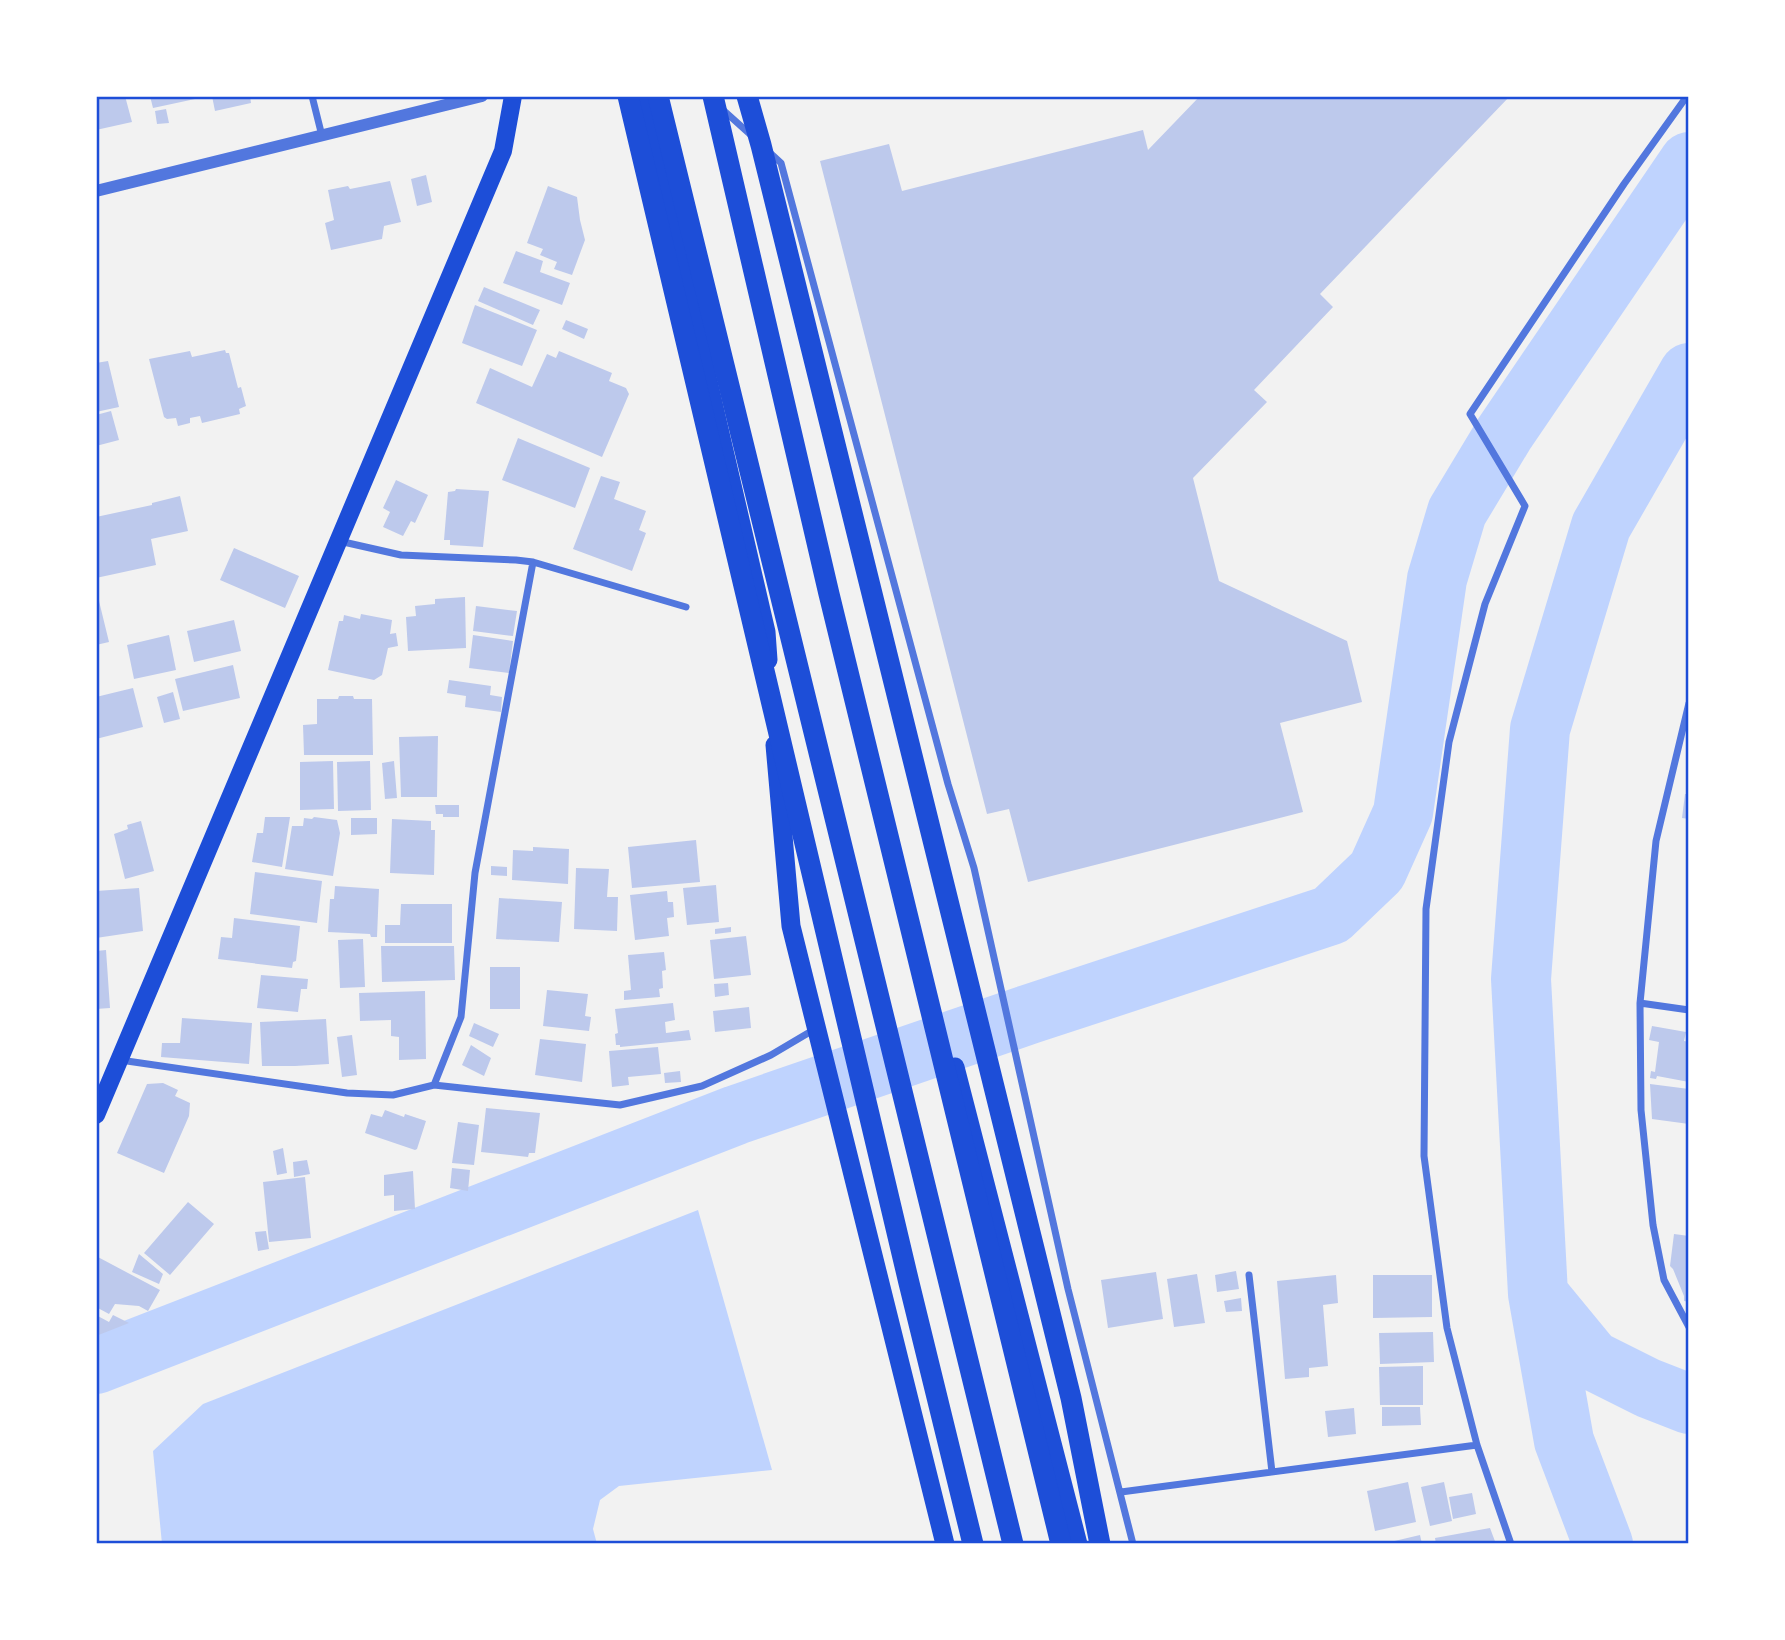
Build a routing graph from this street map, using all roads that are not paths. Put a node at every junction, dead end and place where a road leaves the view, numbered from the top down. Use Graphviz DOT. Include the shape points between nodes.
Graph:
graph roads {
  1 [pos="312,96"];
  2 [pos="482,96"];
  3 [pos="513,96"];
  4 [pos="628,96"];
  5 [pos="642,96"];
  6 [pos="658,96"];
  7 [pos="709,96"];
  8 [pos="747,96"];
  9 [pos="1687,96"];
  10 [pos="323,136"];
  11 [pos="96,191"];
  12 [pos="339,541"];
  13 [pos="533,562"];
  14 [pos="686,607"];
  15 [pos="1689,703"];
  16 [pos="1640,1003"];
  17 [pos="1689,1010"];
  18 [pos="817,1028"];
  19 [pos="119,1060"];
  20 [pos="434,1085"];
  21 [pos="96,1115"];
  22 [pos="1249,1275"];
  23 [pos="1689,1327"];
  24 [pos="1477,1445"];
  25 [pos="1272,1472"];
  26 [pos="1121,1492"];
  27 [pos="945,1544"];
  28 [pos="973,1544"];
  29 [pos="1013,1544"];
  30 [pos="1060,1544"];
  31 [pos="1078,1544"];
  32 [pos="1100,1544"];
  33 [pos="1133,1544"];
  34 [pos="1511,1544"];
  1 -- 10 [label="street"];
  2 -- 10 [label="street"];
  3 -- 12 [label="main road" via="503,151"];
  4 -- 28 [label="highway"];
  5 -- 18 [label="highway" via="766,632 791,926"];
  6 -- 29 [label="highway"];
  7 -- 26 [label="street" via="781,163 974,868 1068,1289"];
  7 -- 30 [label="highway"];
  7 -- 31 [label="highway"];
  8 -- 32 [label="highway" via="1071,1398"];
  9 -- 24 [label="street" via="1470,414 1525,506 1485,604 1449,742 1426,909 1424,1156 1447,1328"];
  10 -- 11 [label="street"];
  12 -- 13 [label="street" via="401,555"];
  12 -- 19 [label="main road"];
  13 -- 14 [label="street"];
  13 -- 20 [label="street" via="475,873 461,1017"];
  15 -- 16 [label="street" via="1657,841"];
  16 -- 17 [label="street"];
  16 -- 23 [label="street" via="1641,1110 1653,1224 1664,1280"];
  18 -- 20 [label="street" via="772,1055 702,1086 620,1105"];
  18 -- 27 [label="highway"];
  19 -- 20 [label="street" via="347,1093 393,1096"];
  19 -- 21 [label="main road"];
  22 -- 25 [label="street"];
  24 -- 25 [label="street"];
  24 -- 34 [label="street"];
  25 -- 26 [label="street"];
  26 -- 33 [label="street"];
}
